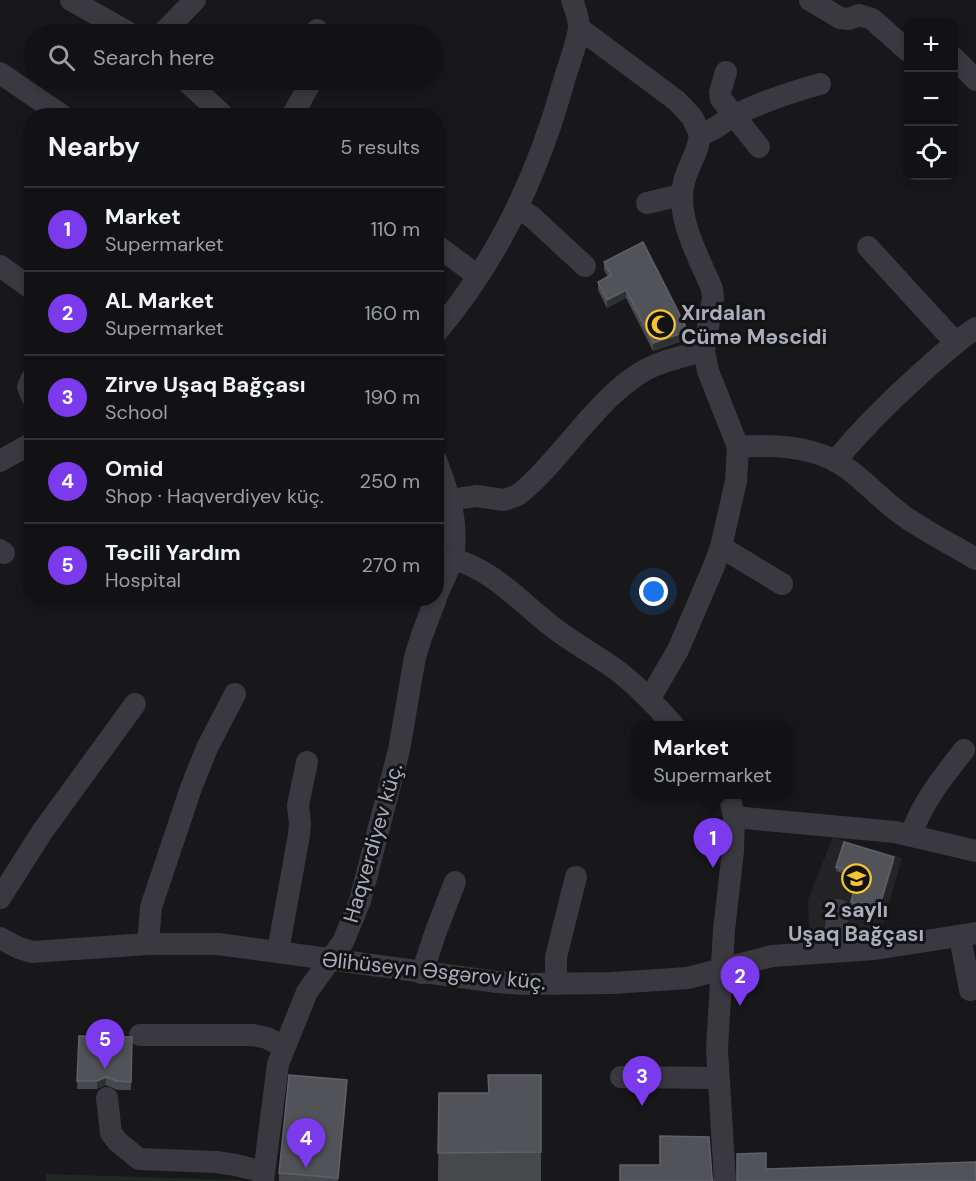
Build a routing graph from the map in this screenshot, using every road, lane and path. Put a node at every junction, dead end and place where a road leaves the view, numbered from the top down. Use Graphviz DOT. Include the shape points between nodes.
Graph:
graph roads {
  1 [pos="71,0"];
  2 [pos="195,0"];
  3 [pos="572,0"];
  4 [pos="810,0"];
  5 [pos="113,24"];
  6 [pos="172,24"];
  7 [pos="579,28"];
  8 [pos="904,47"];
  9 [pos="958,62"];
  10 [pos="726,72"];
  11 [pos="0,73"];
  12 [pos="976,80"];
  13 [pos="820,84"];
  14 [pos="24,89"];
  15 [pos="25,90"];
  16 [pos="196,90"];
  17 [pos="306,90"];
  18 [pos="51,108"];
  19 [pos="215,108"];
  20 [pos="296,108"];
  21 [pos="734,116"];
  22 [pos="700,134"];
  23 [pos="759,147"];
  24 [pos="681,195"];
  25 [pos="647,202"];
  26 [pos="518,208"];
  27 [pos="868,247"];
  28 [pos="444,251"];
  29 [pos="0,266"];
  30 [pos="585,266"];
  31 [pos="477,276"];
  32 [pos="24,283"];
  33 [pos="444,322"];
  34 [pos="976,328"];
  35 [pos="955,342"];
  36 [pos="704,351"];
  37 [pos="738,447"];
  38 [pos="24,448"];
  39 [pos="0,461"];
  40 [pos="835,461"];
  41 [pos="444,483"];
  42 [pos="450,500"];
  43 [pos="721,547"];
  44 [pos="445,556"];
  45 [pos="976,559"];
  46 [pos="782,584"];
  47 [pos="433,606"];
  48 [pos="236,694"];
  49 [pos="650,698"];
  50 [pos="135,704"];
  51 [pos="670,721"];
  52 [pos="964,750"];
  53 [pos="307,762"];
  54 [pos="730,799"];
  55 [pos="735,817"];
  56 [pos="911,835"];
  57 [pos="976,851"];
  58 [pos="576,877"];
  59 [pos="455,882"];
  60 [pos="0,898"];
  61 [pos="838,910"];
  62 [pos="968,935"];
  63 [pos="0,938"];
  64 [pos="148,944"];
  65 [pos="278,951"];
  66 [pos="833,952"];
  67 [pos="331,961"];
  68 [pos="721,970"];
  69 [pos="422,973"];
  70 [pos="556,984"];
  71 [pos="970,990"];
  72 [pos="140,1035"];
  73 [pos="284,1047"];
  74 [pos="621,1077"];
  75 [pos="717,1078"];
  76 [pos="107,1098"];
  77 [pos="264,1176"];
  78 [pos="725,1181"];
  1 -- 5 [label="street"];
  2 -- 6 [label="street"];
  3 -- 7 [label="street"];
  4 -- 8 [label="street" via="840,18 859,15 872,19"];
  7 -- 22 [label="street" via="677,101 692,117"];
  7 -- 26 [label="street" via="550,127"];
  9 -- 12 [label="street"];
  10 -- 21 [label="street" via="720,92"];
  11 -- 14 [label="street"];
  13 -- 21 [label="street" via="777,96"];
  15 -- 18 [label="street"];
  16 -- 19 [label="street"];
  17 -- 20 [label="street"];
  21 -- 22 [label="street"];
  21 -- 23 [label="street"];
  22 -- 24 [label="street"];
  24 -- 25 [label="street"];
  24 -- 36 [label="street" via="687,227 712,289"];
  26 -- 30 [label="street"];
  26 -- 31 [label="street"];
  27 -- 35 [label="street"];
  28 -- 31 [label="street"];
  29 -- 32 [label="street"];
  31 -- 33 [label="street"];
  34 -- 35 [label="street"];
  35 -- 40 [label="street" via="892,399"];
  36 -- 37 [label="street"];
  36 -- 42 [label="street" via="668,360 621,387 518,495 504,500 476,496"];
  37 -- 40 [label="street" via="768,444"];
  37 -- 43 [label="street" via="736,481"];
  38 -- 39 [label="street"];
  40 -- 45 [label="street" via="904,517"];
  41 -- 42 [label="street, Haqverdiyev küç."];
  42 -- 44 [label="street, Haqverdiyev küç." via="456,542"];
  43 -- 46 [label="street"];
  43 -- 49 [label="street" via="678,650"];
  44 -- 49 [label="street" via="484,571 556,630"];
  47 -- 67 [label="street, Haqverdiyev küç." via="415,657 399,750 360,901"];
  48 -- 64 [label="street" via="191,788 151,907"];
  49 -- 51 [label="street"];
  50 -- 60 [label="street" via="48,823"];
  52 -- 56 [label="street" via="925,802"];
  53 -- 65 [label="street" via="298,805 299,835"];
  54 -- 55 [label="street"];
  55 -- 56 [label="street"];
  55 -- 68 [label="street"];
  56 -- 57 [label="street"];
  58 -- 70 [label="street" via="556,957"];
  59 -- 69 [label="street"];
  61 -- 66 [label="street"];
  62 -- 66 [label="street, Əlihüseyn Əsgərov küç."];
  62 -- 71 [label="street"];
  63 -- 64 [label="street, Əlihüseyn Əsgərov küç." via="32,952"];
  64 -- 65 [label="street, Əlihüseyn Əsgərov küç." via="218,944"];
  65 -- 67 [label="street, Əlihüseyn Əsgərov küç."];
  66 -- 68 [label="street, Əlihüseyn Əsgərov küç." via="772,956"];
  67 -- 69 [label="street, Əlihüseyn Əsgərov küç."];
  67 -- 73 [label="street, Haqverdiyev küç." via="307,992"];
  68 -- 70 [label="street, Əlihüseyn Əsgərov küç." via="656,982"];
  68 -- 75 [label="street"];
  69 -- 70 [label="street, Əlihüseyn Əsgərov küç."];
  72 -- 73 [label="street" via="253,1035"];
  73 -- 77 [label="street, Haqverdiyev küç." via="275,1082"];
  74 -- 75 [label="street"];
  75 -- 78 [label="street"];
  76 -- 77 [label="street" via="111,1133 139,1159 216,1162"];
}
